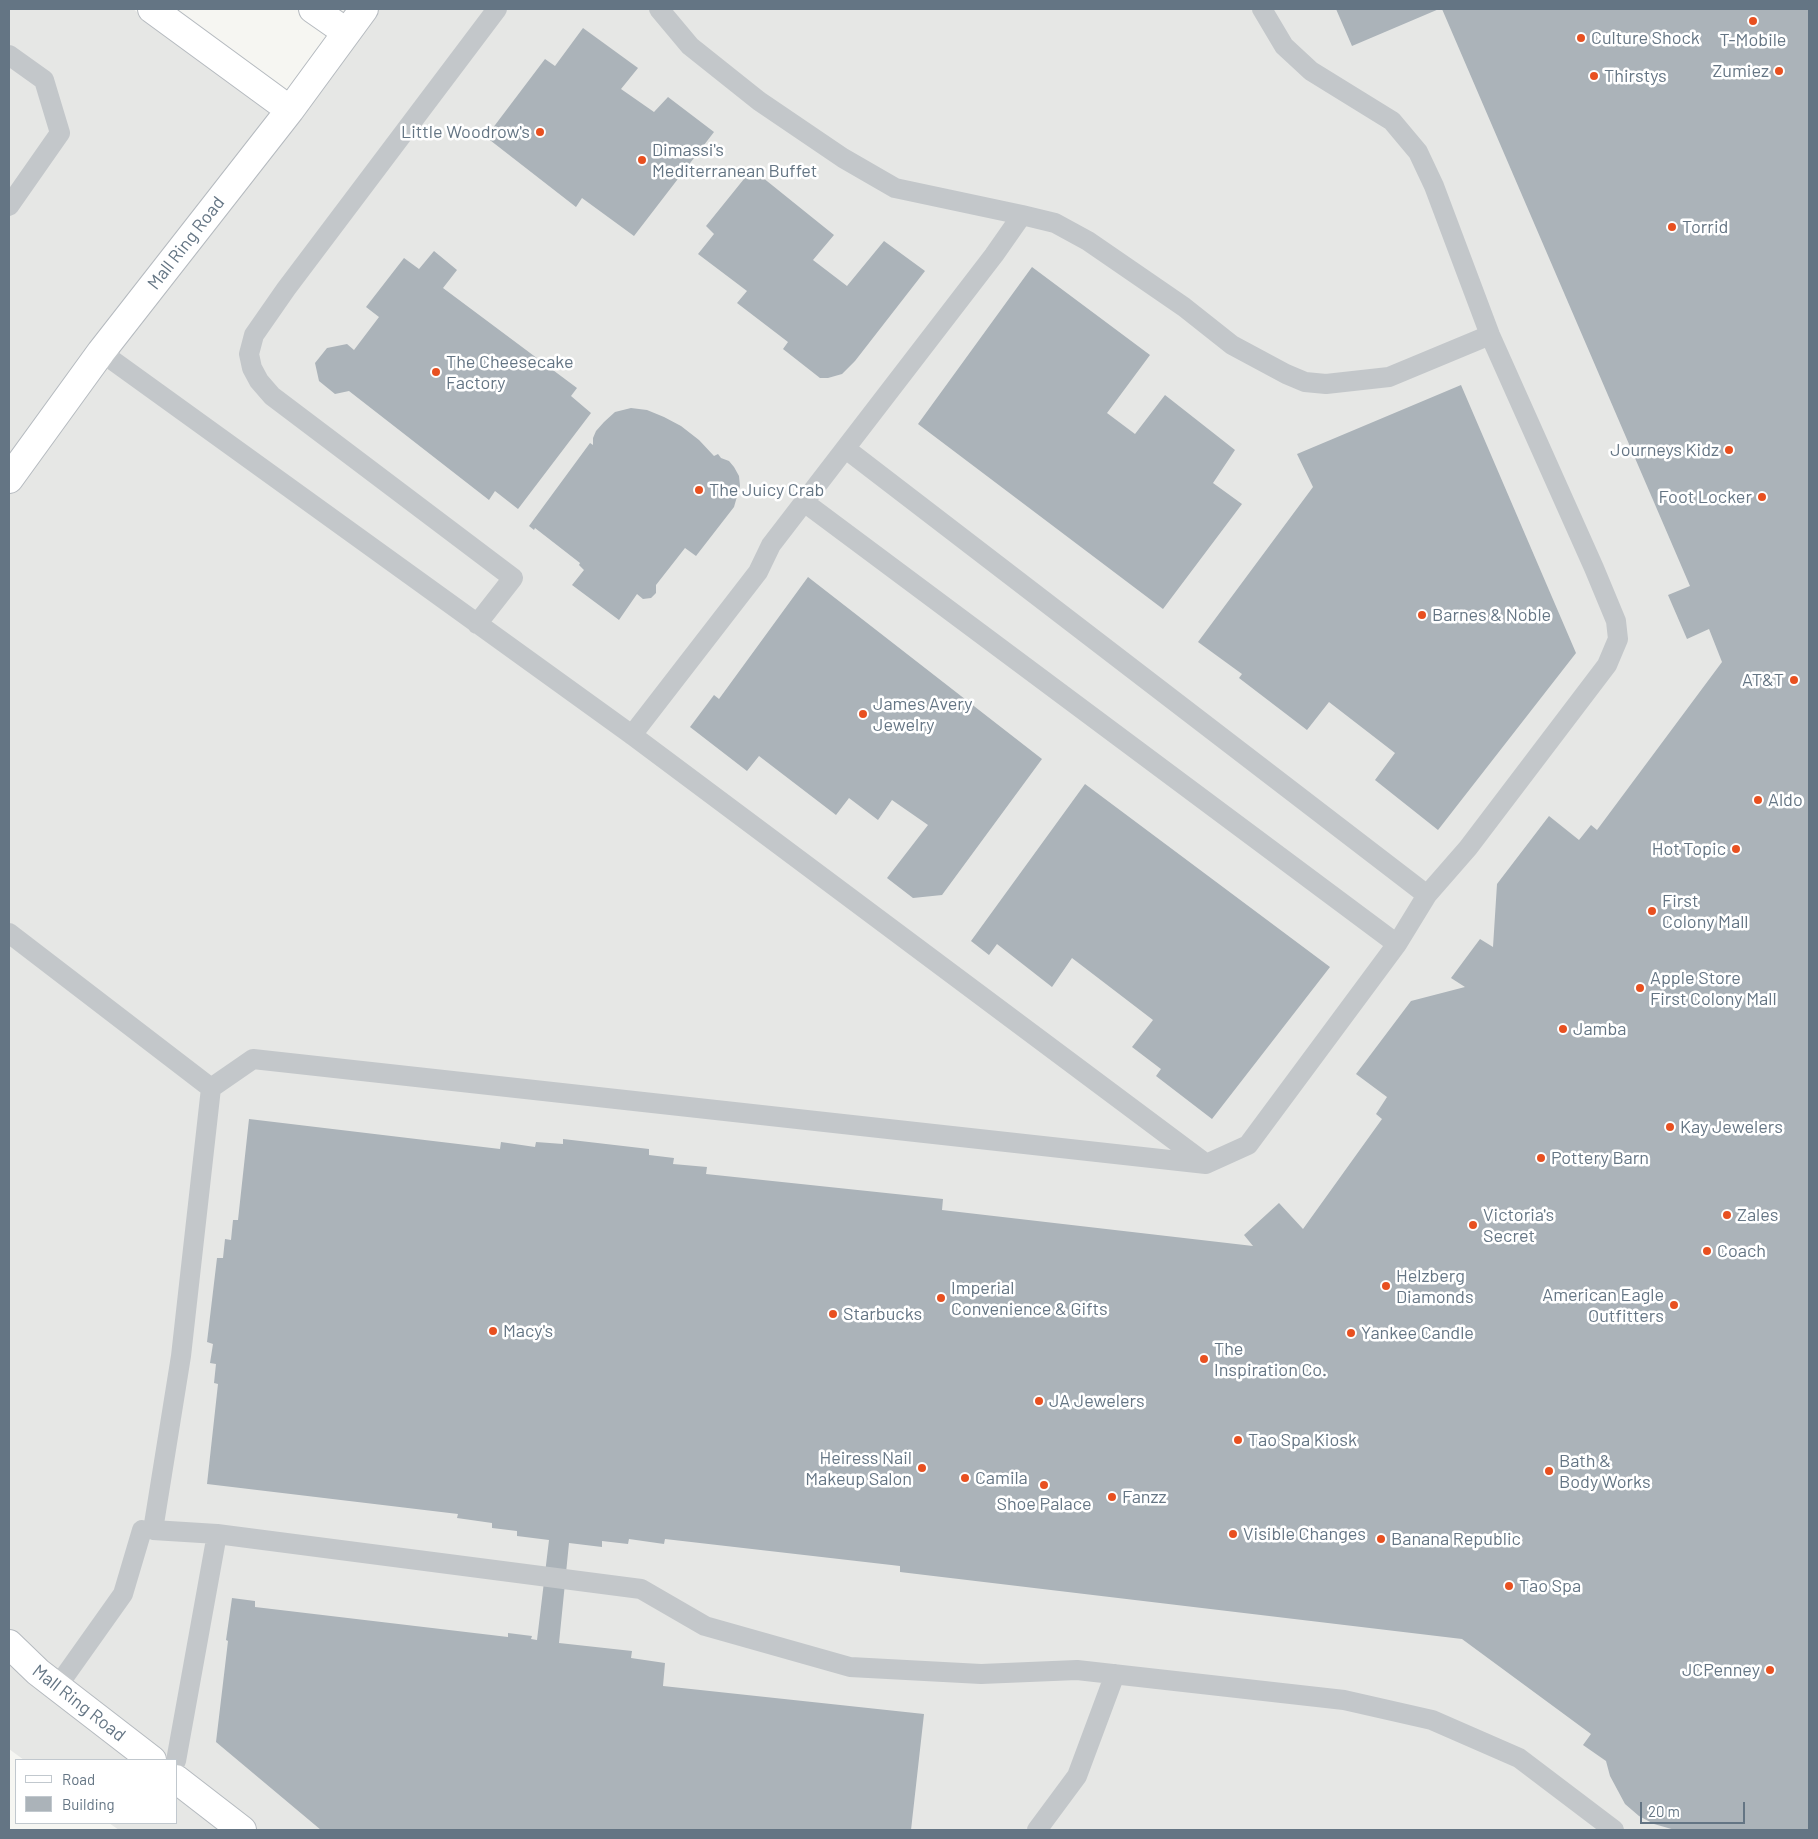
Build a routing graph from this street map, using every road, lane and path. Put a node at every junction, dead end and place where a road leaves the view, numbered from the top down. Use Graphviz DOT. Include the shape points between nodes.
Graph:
graph roads {
  1 [pos="152,9"];
  2 [pos="313,9"];
  3 [pos="364,9"];
  4 [pos="497,9"];
  5 [pos="659,9"];
  6 [pos="1262,9"];
  7 [pos="346,32"];
  8 [pos="9,55"];
  9 [pos="290,110"];
  10 [pos="9,206"];
  11 [pos="1022,215"];
  12 [pos="1490,335"];
  13 [pos="101,352"];
  14 [pos="846,449"];
  15 [pos="9,479"];
  16 [pos="804,502"];
  17 [pos="476,624"];
  18 [pos="632,736"];
  19 [pos="1427,895"];
  20 [pos="9,933"];
  21 [pos="1397,944"];
  22 [pos="211,1088"];
  23 [pos="1206,1164"];
  24 [pos="142,1530"];
  25 [pos="217,1534"];
  26 [pos="9,1644"];
  27 [pos="1115,1674"];
  28 [pos="58,1687"];
  29 [pos="151,1759"];
  30 [pos="176,1759"];
  31 [pos="178,1781"];
  32 [pos="242,1830"];
  33 [pos="1037,1830"];
  34 [pos="1614,1830"];
  1 -- 9 [label="street"];
  2 -- 7 [label="street"];
  3 -- 7 [label="street, Mall Ring Road"];
  4 -- 17 [label="lane" via="286,289 254,335 249,354 259,381 272,396 513,578"];
  5 -- 11 [label="lane" via="690,46 759,102 895,188"];
  6 -- 12 [label="lane" via="1284,46 1311,72 1392,121 1418,152"];
  7 -- 9 [label="street, Mall Ring Road"];
  8 -- 10 [label="lane" via="44,80 60,133"];
  9 -- 13 [label="street, Mall Ring Road"];
  11 -- 12 [label="lane" via="1054,223 1088,241 1184,307 1232,345 1305,382 1326,384 1389,377"];
  11 -- 14 [label="lane"];
  12 -- 19 [label="lane" via="1594,568 1616,621 1618,639 1606,664 1468,848"];
  13 -- 15 [label="street, Mall Ring Road"];
  13 -- 17 [label="lane"];
  14 -- 16 [label="lane"];
  14 -- 19 [label="lane"];
  16 -- 18 [label="lane" via="772,545 758,572"];
  16 -- 21 [label="lane"];
  17 -- 18 [label="lane"];
  18 -- 23 [label="lane"];
  19 -- 21 [label="lane"];
  20 -- 22 [label="lane"];
  21 -- 23 [label="lane" via="1248,1145"];
  22 -- 23 [label="lane" via="254,1059"];
  22 -- 25 [label="lane" via="181,1356 153,1530"];
  24 -- 28 [label="lane" via="123,1594"];
  25 -- 27 [label="lane" via="641,1589 705,1626 850,1668 981,1674 1077,1670"];
  25 -- 30 [label="lane"];
  26 -- 28 [label="street, Mall Ring Road"];
  27 -- 33 [label="lane" via="1077,1776"];
  27 -- 34 [label="lane" via="1344,1700 1432,1720 1519,1758"];
  28 -- 29 [label="street, Mall Ring Road"];
  31 -- 32 [label="street"];
}
